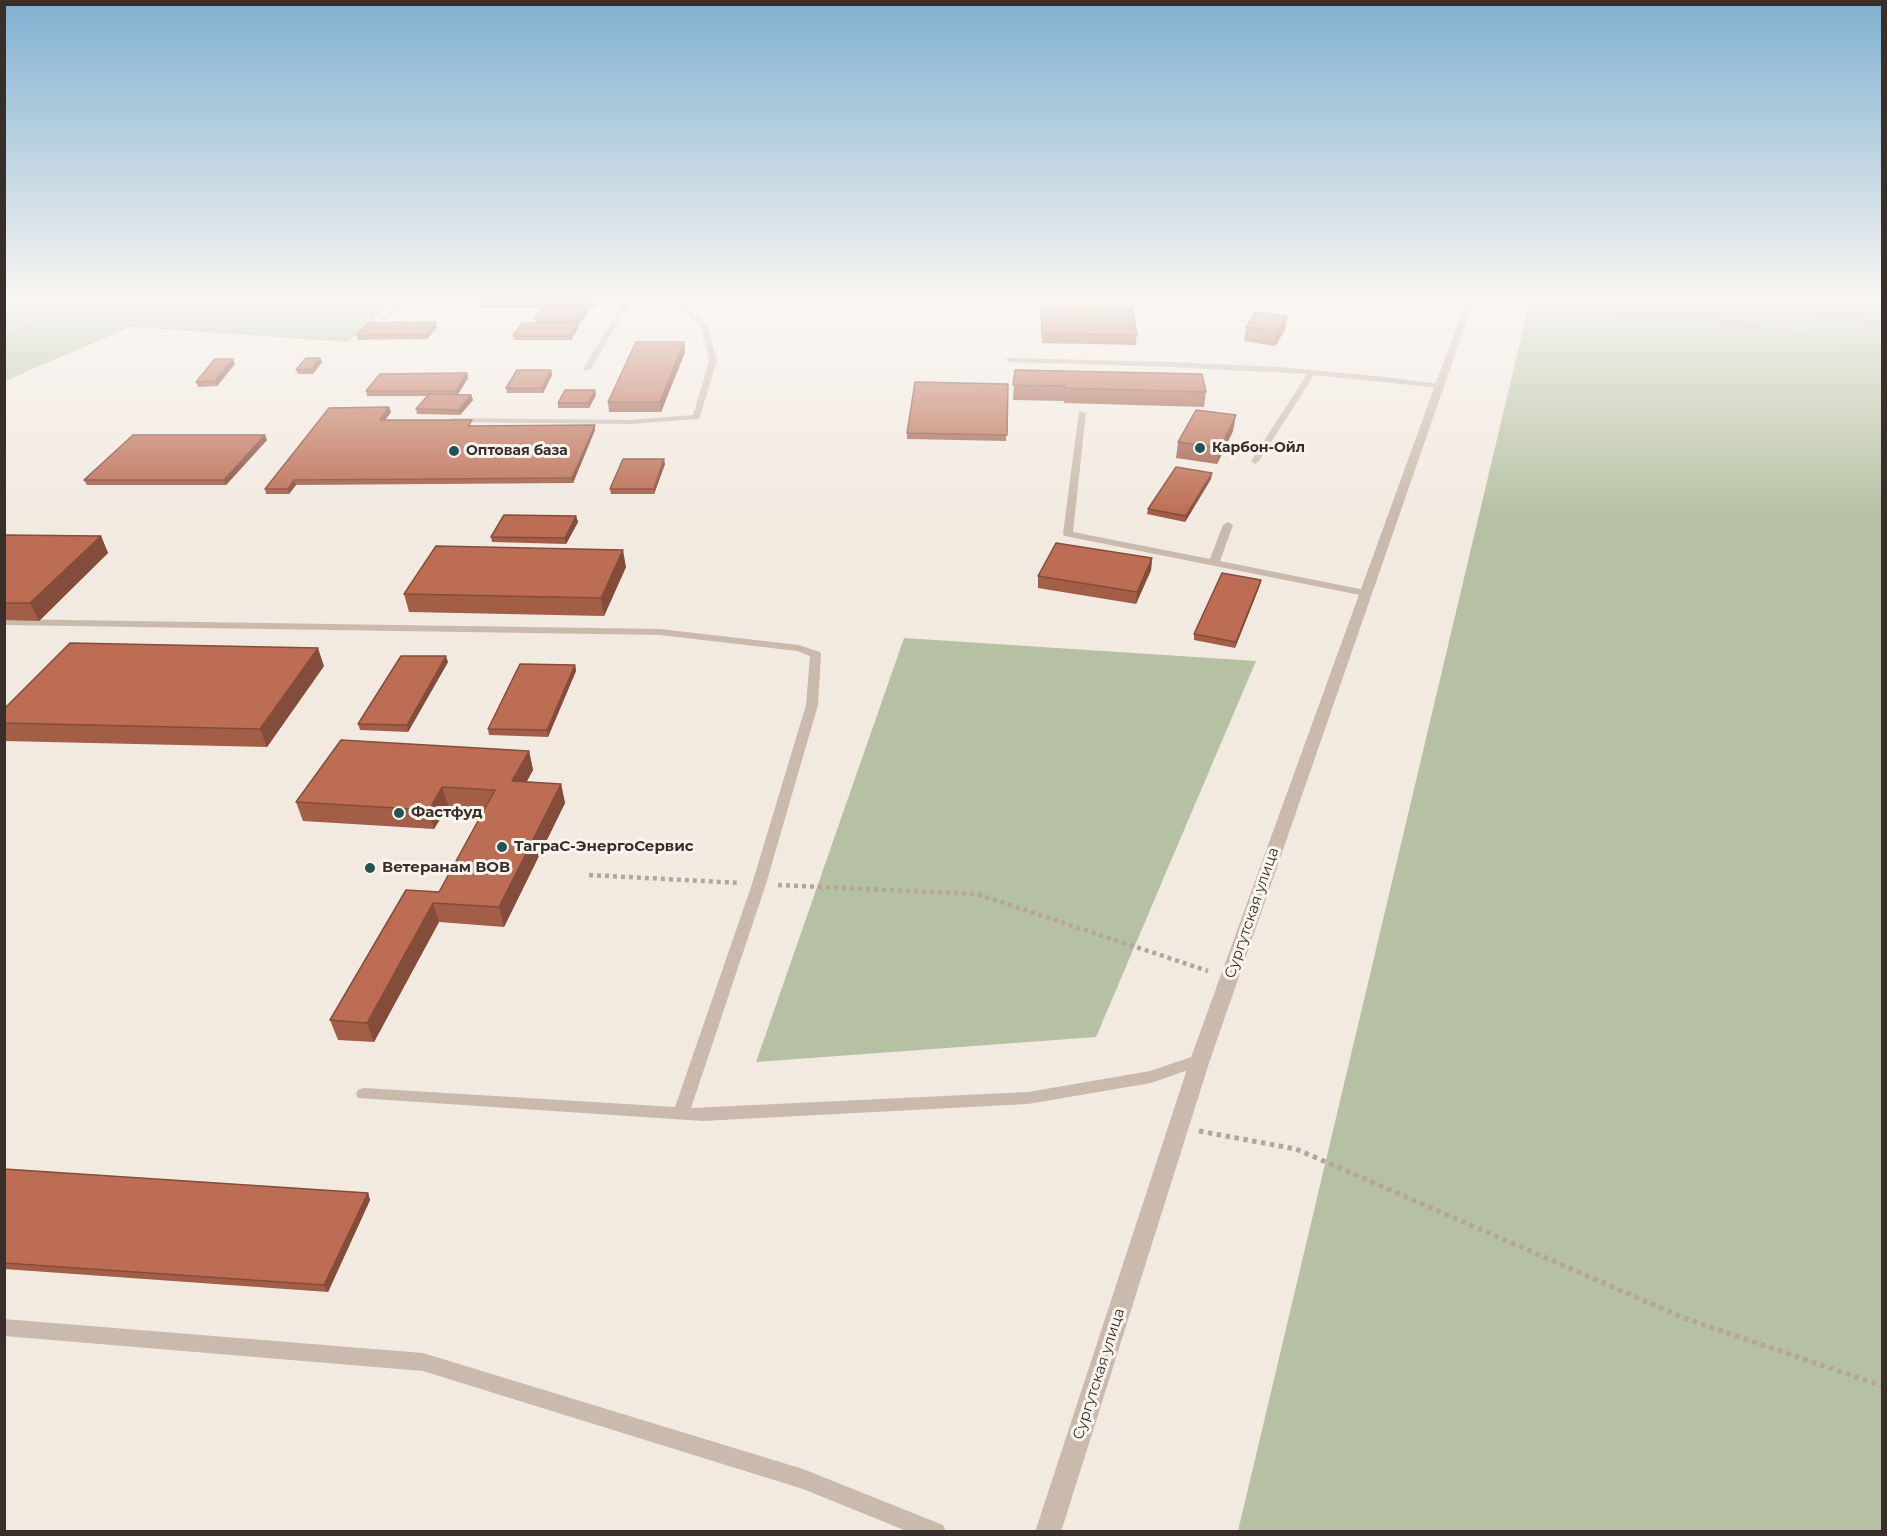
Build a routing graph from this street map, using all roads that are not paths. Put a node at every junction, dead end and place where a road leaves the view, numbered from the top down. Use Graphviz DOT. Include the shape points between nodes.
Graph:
graph roads {
  1 [pos="710,372"];
  2 [pos="1296,372"];
  3 [pos="1444,372"];
  4 [pos="1311,373"];
  5 [pos="1439,386"];
  6 [pos="1082,413"];
  7 [pos="452,420"];
  8 [pos="1255,461"];
  9 [pos="1228,525"];
  10 [pos="1214,563"];
  11 [pos="1365,593"];
  12 [pos="4,622"];
  13 [pos="1200,1060"];
  14 [pos="364,1094"];
  15 [pos="681,1113"];
  16 [pos="4,1327"];
  17 [pos="936,1532"];
  18 [pos="1048,1532"];
  1 -- 7 [label="lane" via="696,417 629,422"];
  2 -- 4 [label="lane"];
  3 -- 5 [label="street, Сургутская улица"];
  4 -- 5 [label="lane"];
  4 -- 8 [label="lane"];
  5 -- 11 [label="street, Сургутская улица"];
  6 -- 10 [label="lane" via="1068,534"];
  9 -- 10 [label="lane"];
  10 -- 11 [label="lane"];
  11 -- 13 [label="street, Сургутская улица"];
  12 -- 15 [label="lane" via="660,632 799,648 816,654 812,705 759,884"];
  13 -- 15 [label="lane" via="1151,1077 1028,1098"];
  13 -- 18 [label="street, Сургутская улица"];
  14 -- 15 [label="lane"];
  16 -- 17 [label="lane" via="423,1362 803,1479"];
}
